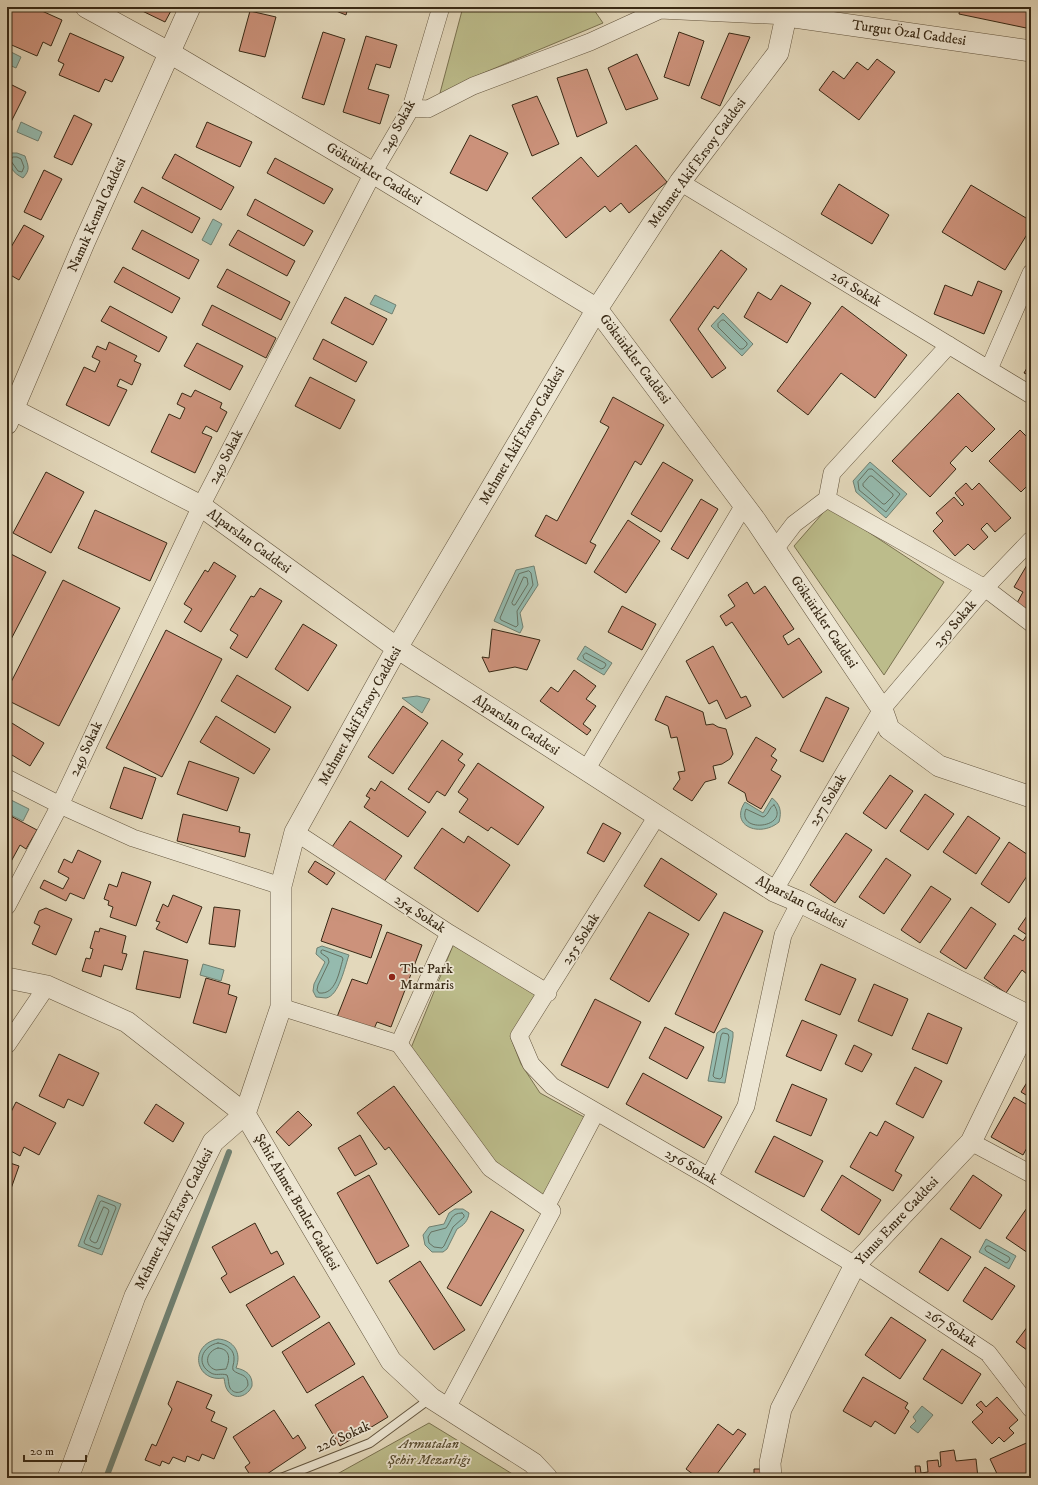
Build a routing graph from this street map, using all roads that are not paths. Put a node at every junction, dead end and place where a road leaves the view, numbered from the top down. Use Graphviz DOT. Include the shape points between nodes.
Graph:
graph roads {
  1 [pos="86,7"];
  2 [pos="190,7"];
  3 [pos="441,7"];
  4 [pos="653,9"];
  5 [pos="788,11"];
  6 [pos="1031,51"];
  7 [pos="170,52"];
  8 [pos="411,108"];
  9 [pos="373,173"];
  10 [pos="680,182"];
  11 [pos="1031,273"];
  12 [pos="597,309"];
  13 [pos="949,345"];
  14 [pos="989,369"];
  15 [pos="1031,395"];
  16 [pos="9,414"];
  17 [pos="827,499"];
  18 [pos="744,505"];
  19 [pos="201,506"];
  20 [pos="1031,540"];
  21 [pos="775,549"];
  22 [pos="985,588"];
  23 [pos="1031,623"];
  24 [pos="397,648"];
  25 [pos="882,710"];
  26 [pos="586,770"];
  27 [pos="7,778"];
  28 [pos="1031,797"];
  29 [pos="60,805"];
  30 [pos="657,816"];
  31 [pos="295,832"];
  32 [pos="281,886"];
  33 [pos="774,891"];
  34 [pos="800,902"];
  35 [pos="7,906"];
  36 [pos="449,933"];
  37 [pos="7,978"];
  38 [pos="47,986"];
  39 [pos="548,993"];
  40 [pos="281,1007"];
  41 [pos="1031,1018"];
  42 [pos="399,1044"];
  43 [pos="7,1045"];
  44 [pos="531,1064"];
  45 [pos="596,1112"];
  46 [pos="245,1114"];
  47 [pos="971,1142"];
  48 [pos="1031,1174"];
  49 [pos="709,1177"];
  50 [pos="546,1207"];
  51 [pos="855,1265"];
  52 [pos="439,1403"];
  53 [pos="1031,1409"];
  54 [pos="68,1478"];
  55 [pos="281,1478"];
  56 [pos="547,1478"];
  57 [pos="772,1478"];
  1 -- 7 [label="street, Göktürkler Caddesi"];
  2 -- 7 [label="street, Namık Kemal Caddesi"];
  3 -- 8 [label="street, 249 Sokak"];
  4 -- 5 [label="street"];
  4 -- 8 [label="street" via="590,42 474,86 428,108"];
  5 -- 6 [label="street, Turgut Özal Caddesi"];
  5 -- 10 [label="street, Mehmet Akif Ersoy Caddesi" via="778,53"];
  7 -- 9 [label="street, Göktürkler Caddesi"];
  7 -- 16 [label="street, Namık Kemal Caddesi"];
  8 -- 9 [label="street, 249 Sokak"];
  9 -- 12 [label="street, Göktürkler Caddesi"];
  9 -- 19 [label="street, 249 Sokak"];
  10 -- 12 [label="street, Mehmet Akif Ersoy Caddesi"];
  10 -- 13 [label="street, 261 Sokak"];
  11 -- 14 [label="street"];
  12 -- 18 [label="street, Göktürkler Caddesi"];
  12 -- 24 [label="street, Mehmet Akif Ersoy Caddesi"];
  13 -- 14 [label="street, 261 Sokak"];
  13 -- 17 [label="street" via="832,473"];
  14 -- 15 [label="street, 261 Sokak"];
  16 -- 19 [label="street, Alparslan Caddesi"];
  17 -- 21 [label="street" via="794,524"];
  17 -- 22 [label="street"];
  18 -- 21 [label="street, Göktürkler Caddesi"];
  18 -- 26 [label="street"];
  19 -- 24 [label="street, Alparslan Caddesi"];
  19 -- 29 [label="street, 249 Sokak"];
  20 -- 22 [label="street, 259 Sokak"];
  21 -- 25 [label="street, Göktürkler Caddesi"];
  22 -- 23 [label="street"];
  22 -- 25 [label="street, 259 Sokak"];
  24 -- 26 [label="street, Alparslan Caddesi"];
  24 -- 31 [label="street, Mehmet Akif Ersoy Caddesi"];
  25 -- 28 [label="street, Göktürkler Caddesi" via="889,729 939,766"];
  25 -- 33 [label="street, 257 Sokak"];
  26 -- 30 [label="street, Alparslan Caddesi"];
  27 -- 29 [label="street"];
  29 -- 32 [label="street" via="133,838"];
  29 -- 35 [label="street, 249 Sokak"];
  30 -- 33 [label="street, Alparslan Caddesi"];
  30 -- 39 [label="street, 255 Sokak"];
  31 -- 32 [label="street, Mehmet Akif Ersoy Caddesi"];
  31 -- 36 [label="street, 254 Sokak"];
  32 -- 40 [label="street, Mehmet Akif Ersoy Caddesi"];
  33 -- 34 [label="street, Alparslan Caddesi"];
  34 -- 41 [label="street, Alparslan Caddesi"];
  34 -- 49 [label="street" via="783,935 746,1106"];
  36 -- 39 [label="street, 254 Sokak"];
  36 -- 42 [label="street"];
  37 -- 38 [label="street, Şehit Ahmet Benler Caddesi"];
  38 -- 43 [label="street"];
  38 -- 46 [label="street, Şehit Ahmet Benler Caddesi" via="127,1022"];
  39 -- 44 [label="street, 255 Sokak" via="520,1036"];
  40 -- 42 [label="street"];
  40 -- 46 [label="street, Mehmet Akif Ersoy Caddesi"];
  41 -- 47 [label="street, Yunus Emre Caddesi"];
  42 -- 50 [label="street" via="490,1168"];
  44 -- 45 [label="street, 256 Sokak" via="552,1086"];
  45 -- 49 [label="street, 256 Sokak"];
  45 -- 50 [label="street"];
  46 -- 52 [label="street, Şehit Ahmet Benler Caddesi" via="391,1361"];
  46 -- 54 [label="street, Mehmet Akif Ersoy Caddesi" via="213,1142 135,1296"];
  47 -- 48 [label="street"];
  47 -- 51 [label="street, Yunus Emre Caddesi"];
  49 -- 51 [label="street, 256 Sokak"];
  50 -- 52 [label="street" via="552,1211"];
  51 -- 53 [label="street, 267 Sokak" via="988,1353"];
  51 -- 57 [label="street, Yunus Emre Caddesi" via="782,1409 770,1463"];
  52 -- 55 [label="lane, 226 Sokak" via="370,1442"];
  52 -- 56 [label="street, Şehit Ahmet Benler Caddesi" via="533,1463"];
}
